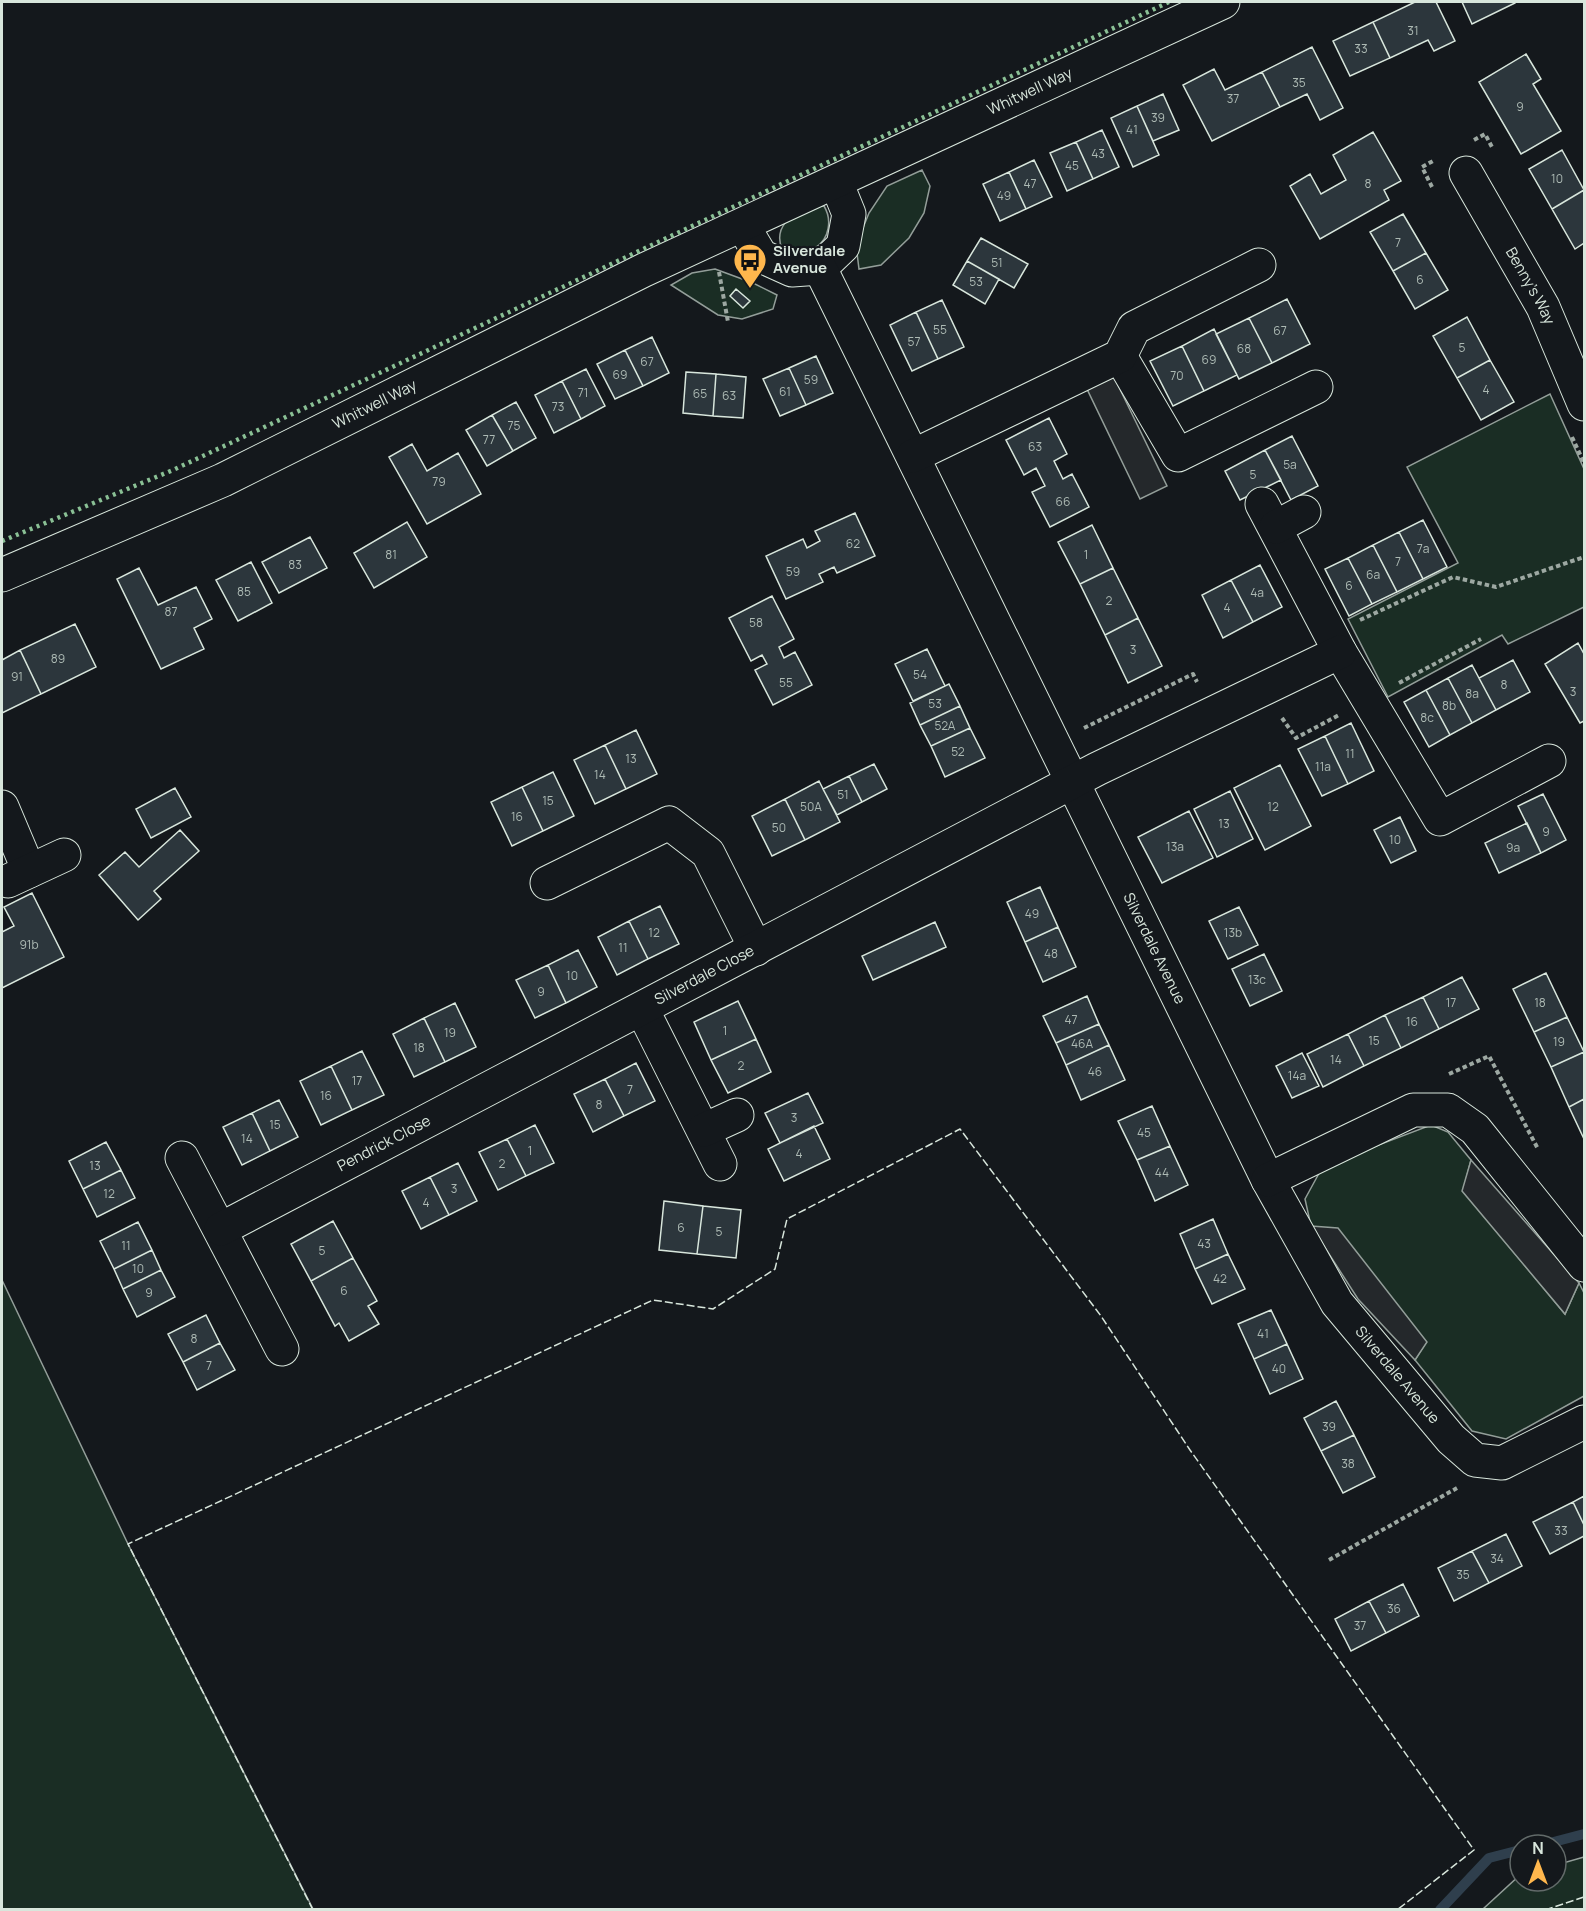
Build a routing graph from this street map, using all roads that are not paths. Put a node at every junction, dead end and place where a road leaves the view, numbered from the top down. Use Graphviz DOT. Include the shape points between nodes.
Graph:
graph roads {
  1 [pos="1222,2"];
  2 [pos="1466,173"];
  3 [pos="836,182"];
  4 [pos="743,226"];
  5 [pos="1259,265"];
  6 [pos="820,268"];
  7 [pos="1120,356"];
  8 [pos="1316,387"];
  9 [pos="1584,404"];
  10 [pos="913,456"];
  11 [pos="1304,512"];
  12 [pos="2,575"];
  13 [pos="1340,652"];
  14 [pos="1548,761"];
  15 [pos="1071,782"];
  16 [pos="2,807"];
  17 [pos="64,855"];
  18 [pos="547,884"];
  19 [pos="756,949"];
  20 [pos="642,1009"];
  21 [pos="548,1058"];
  22 [pos="737,1115"];
  23 [pos="704,1130"];
  24 [pos="182,1158"];
  25 [pos="720,1164"];
  26 [pos="1268,1180"];
  27 [pos="221,1229"];
  28 [pos="1584,1265"];
  29 [pos="282,1349"];
  30 [pos="1584,1422"];
  1 -- 3 [label="street, Whitwell Way"];
  2 -- 9 [label="street, Benny's Way" via="1544,307"];
  3 -- 4 [label="street, Whitwell Way"];
  3 -- 6 [label="street" via="849,214 843,246"];
  4 -- 6 [label="street" via="761,256 792,270"];
  4 -- 12 [label="street, Whitwell Way" via="644,270 223,480"];
  5 -- 7 [label="street" via="1134,328"];
  6 -- 10 [label="street, Silverdale Avenue"];
  7 -- 8 [label="street" via="1178,455"];
  7 -- 10 [label="street"];
  10 -- 15 [label="street, Silverdale Avenue"];
  11 -- 13 [label="street" via="1269,516"];
  13 -- 14 [label="street" via="1440,819"];
  13 -- 15 [label="street"];
  15 -- 19 [label="street"];
  15 -- 26 [label="street, Silverdale Avenue"];
  16 -- 17 [label="street" via="19,876"];
  18 -- 19 [label="street, Silverdale Close" via="668,812 708,853"];
  19 -- 20 [label="street, Silverdale Close"];
  20 -- 21 [label="street, Silverdale Close"];
  20 -- 23 [label="street, Silverdale Close"];
  21 -- 27 [label="street, Pendrick Close"];
  22 -- 23 [label="street"];
  23 -- 25 [label="street, Silverdale Close"];
  24 -- 27 [label="street"];
  26 -- 28 [label="street" via="1413,1110 1448,1110 1475,1129"];
  26 -- 30 [label="street, Silverdale Avenue" via="1337,1303 1451,1439 1475,1460 1502,1463"];
  27 -- 29 [label="street"];
}
